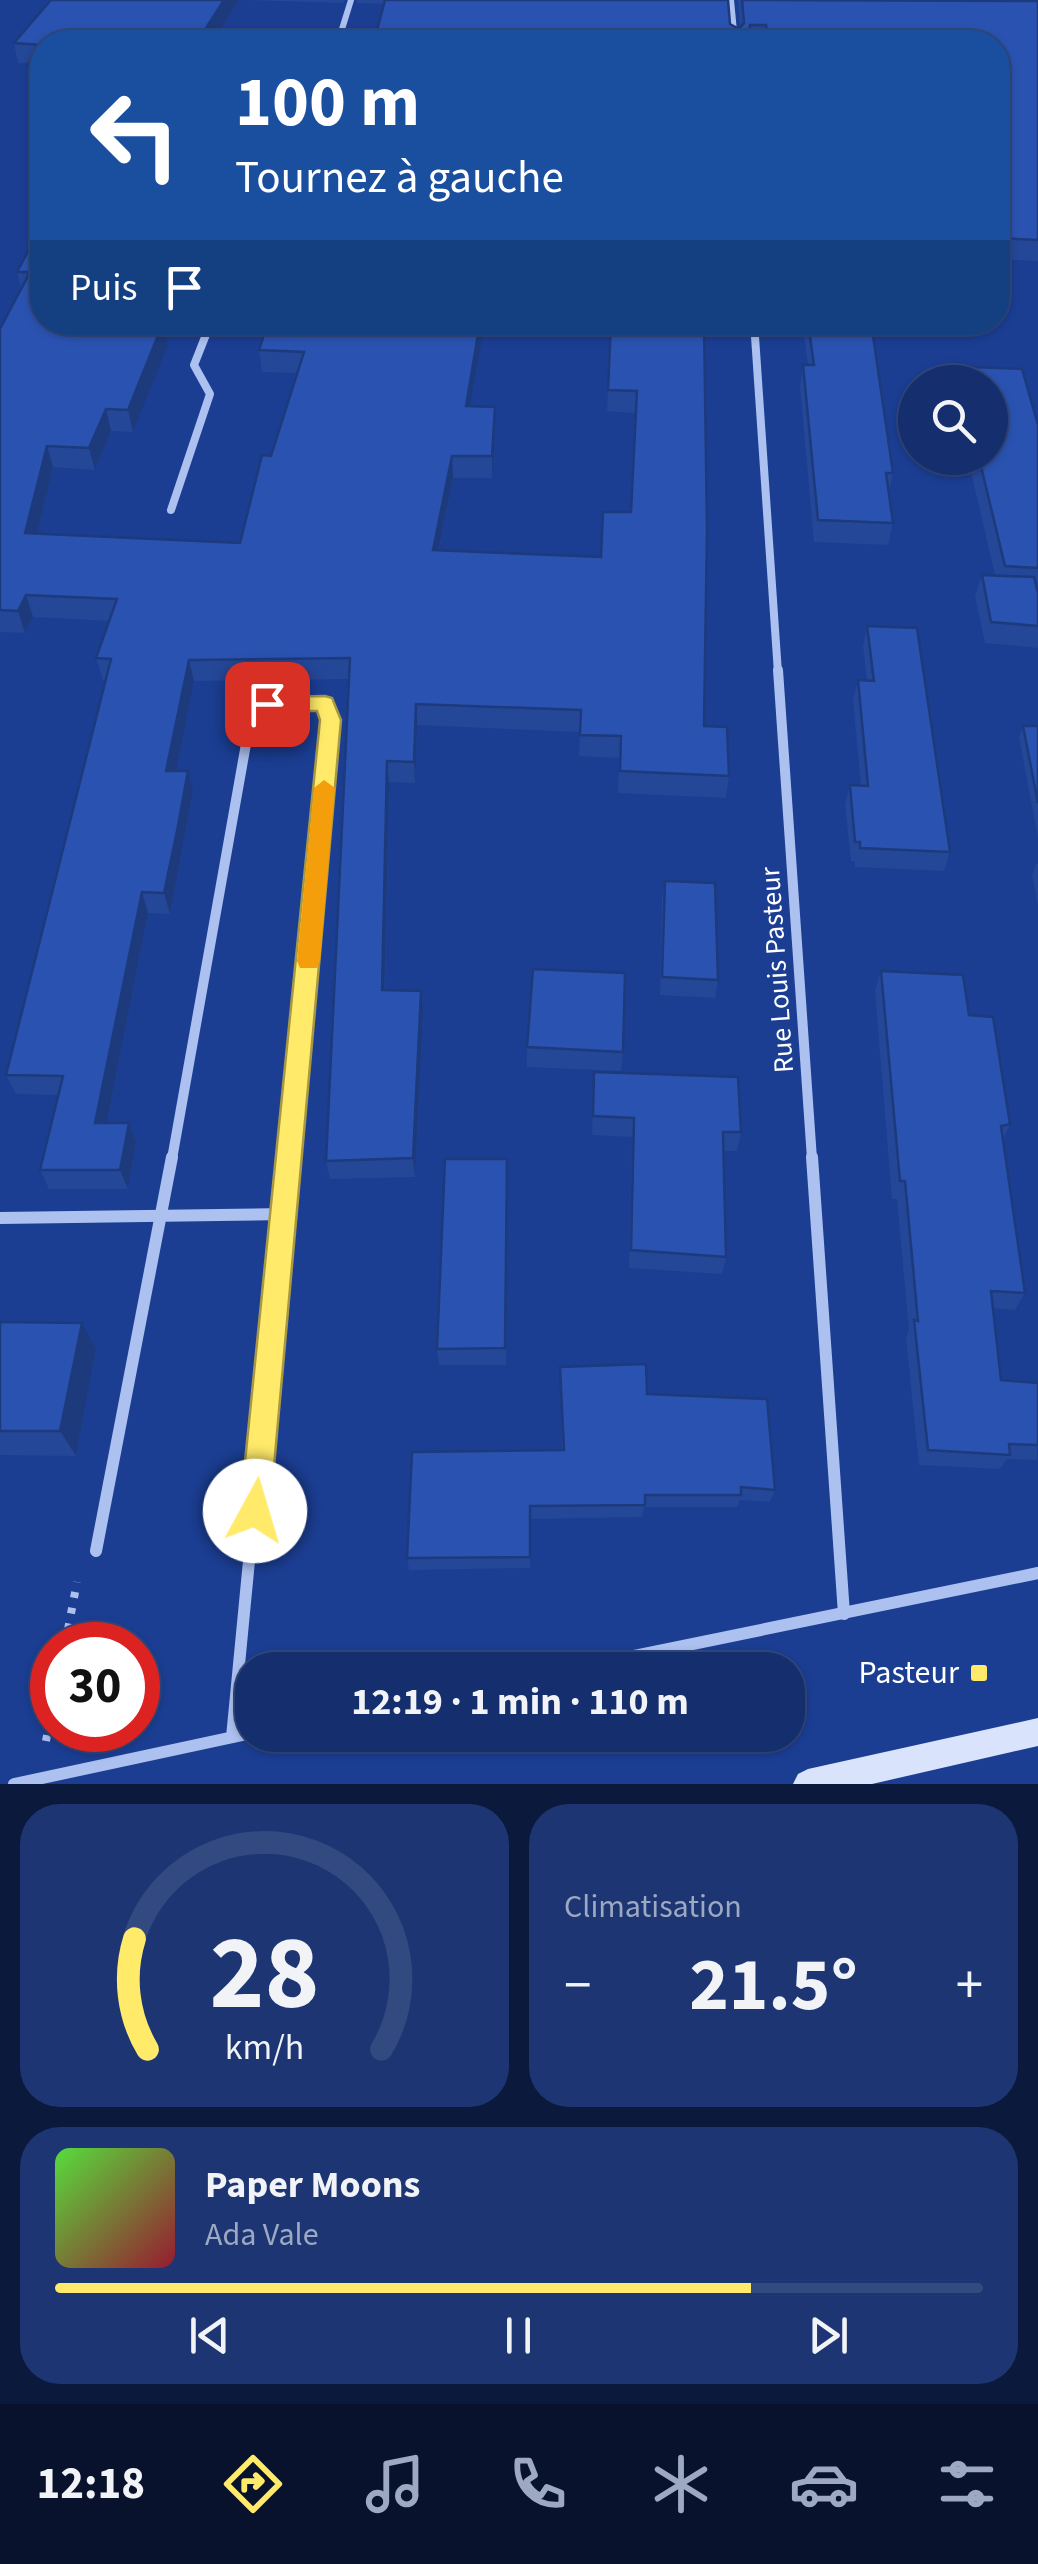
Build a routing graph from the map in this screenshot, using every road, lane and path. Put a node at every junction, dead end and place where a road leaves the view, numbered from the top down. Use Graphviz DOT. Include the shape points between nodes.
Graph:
graph roads {
  1 [pos="352,0"];
  2 [pos="731,0"];
  3 [pos="342,30"];
  4 [pos="734,30"];
  5 [pos="206,335"];
  6 [pos="755,335"];
  7 [pos="170,510"];
  8 [pos="285,1214"];
  9 [pos="0,1218"];
  10 [pos="161,1218"];
  11 [pos="96,1551"];
  12 [pos="79,1570"];
  13 [pos="1038,1573"];
  14 [pos="844,1614"];
  15 [pos="69,1622"];
  16 [pos="655,1652"];
  17 [pos="1038,1732"];
  18 [pos="235,1736"];
  19 [pos="232,1737"];
  20 [pos="14,1784"];
  21 [pos="808,1784"];
  1 -- 3 [label="street"];
  2 -- 4 [label="street"];
  5 -- 7 [label="street" via="194,365 210,394"];
  6 -- 14 [label="street, Rue Louis Pasteur"];
  8 -- 10 [label="street"];
  8 -- 10 [label="street" via="331,720 325,703 303,700 267,704 252,716"];
  8 -- 19 [label="street"];
  9 -- 10 [label="street"];
  10 -- 11 [label="street"];
  12 -- 15 [label="path"];
  13 -- 14 [label="street"];
  14 -- 16 [label="street"];
  17 -- 21 [label="street"];
  18 -- 19 [label="street"];
  19 -- 20 [label="street"];
}
